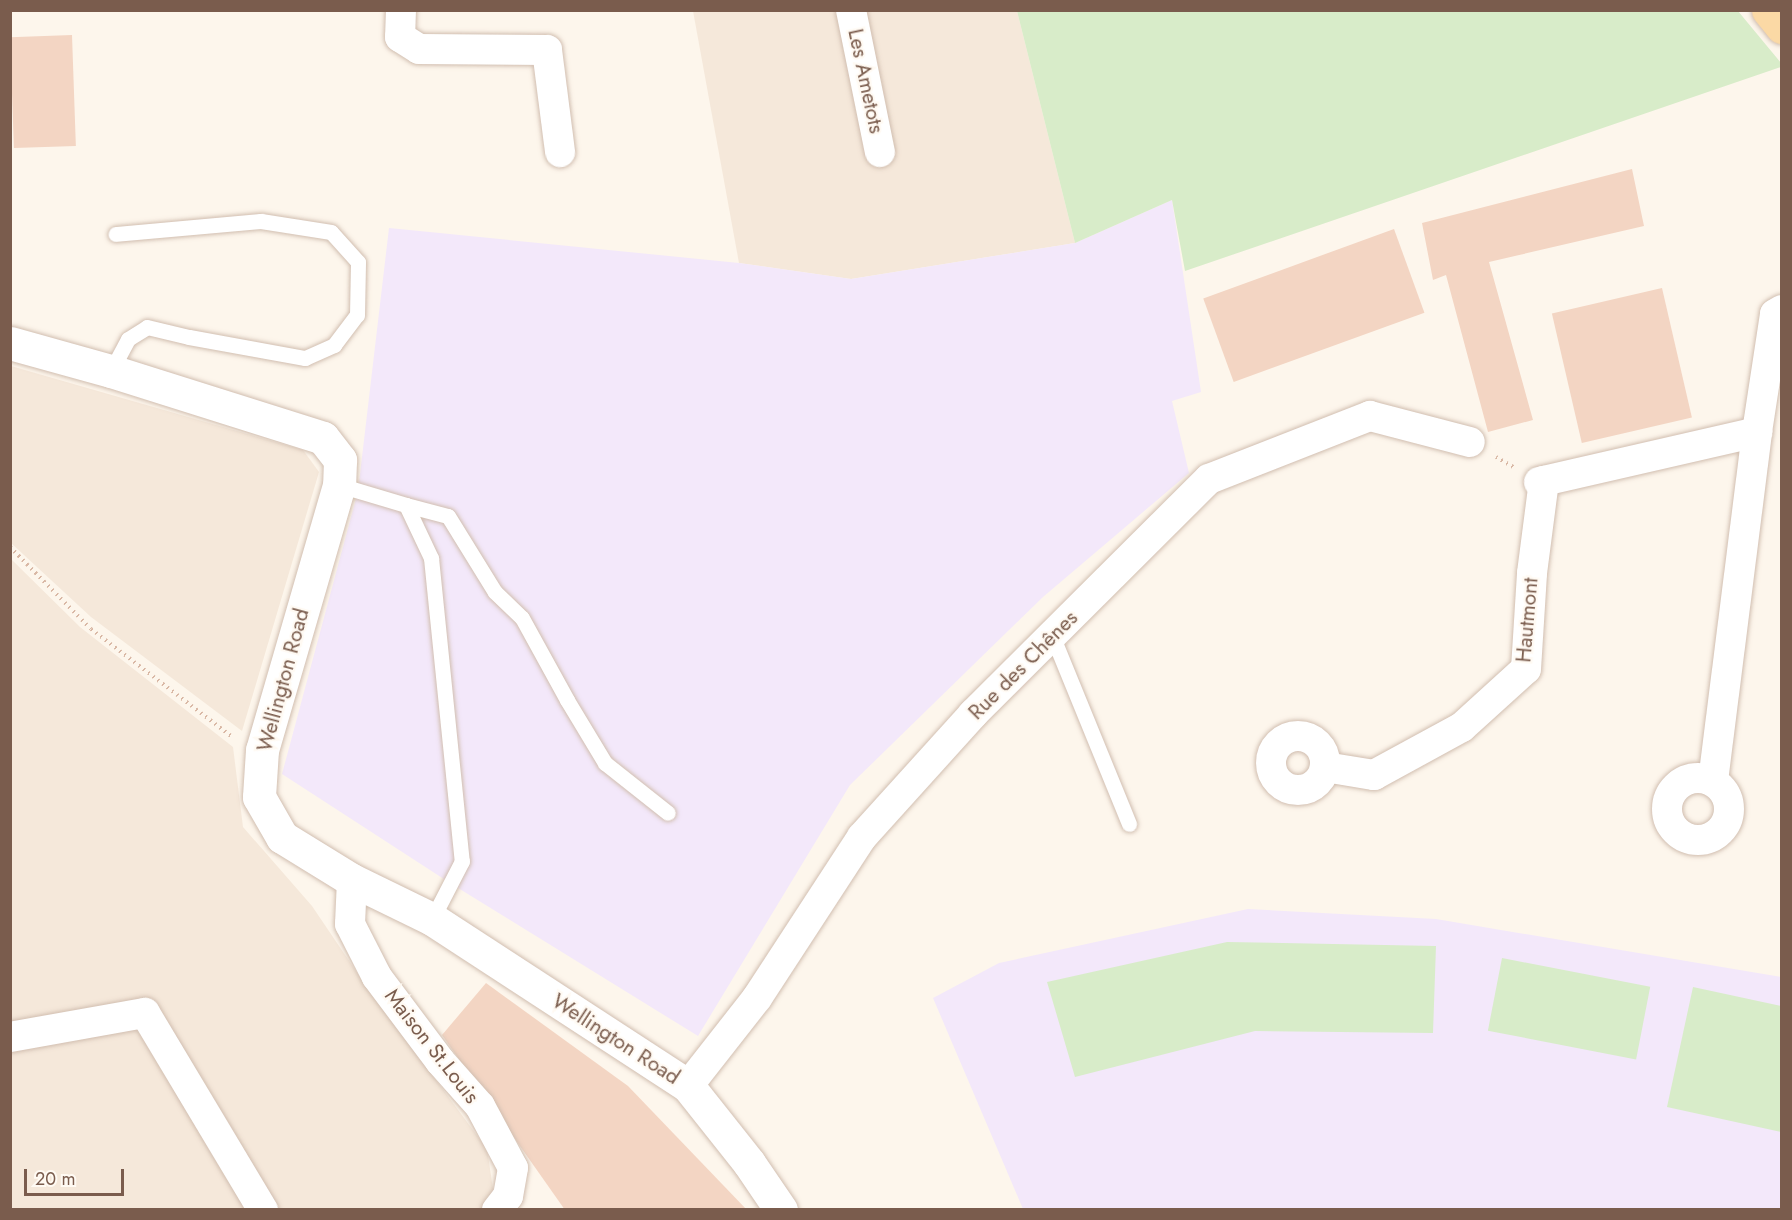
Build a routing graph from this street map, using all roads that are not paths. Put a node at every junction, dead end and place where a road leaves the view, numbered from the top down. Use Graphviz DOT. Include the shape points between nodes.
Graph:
graph roads {
  1 [pos="401,10"];
  2 [pos="851,10"];
  3 [pos="1768,10"];
  4 [pos="1782,27"];
  5 [pos="560,152"];
  6 [pos="880,152"];
  7 [pos="116,234"];
  8 [pos="1782,310"];
  9 [pos="10,343"];
  10 [pos="111,371"];
  11 [pos="1757,432"];
  12 [pos="1470,442"];
  13 [pos="339,484"];
  14 [pos="406,505"];
  15 [pos="1052,635"];
  16 [pos="1325,767"];
  17 [pos="1713,781"];
  18 [pos="668,813"];
  19 [pos="1129,824"];
  20 [pos="352,880"];
  21 [pos="432,919"];
  22 [pos="10,1037"];
  23 [pos="688,1086"];
  24 [pos="263,1209"];
  25 [pos="497,1209"];
  26 [pos="781,1209"];
  1 -- 5 [label="street" via="400,37 419,49 547,50"];
  2 -- 6 [label="street, Les Ametots"];
  3 -- 4 [label="main road"];
  7 -- 10 [label="lane" via="261,221 331,232 358,262 357,315 334,345 305,358 147,327 128,339"];
  8 -- 11 [label="street" via="1774,314"];
  9 -- 10 [label="main road, Wellington Road"];
  10 -- 13 [label="main road, Wellington Road" via="323,438 340,460"];
  11 -- 16 [label="street, Hautmont" via="1541,482 1526,669 1462,727 1374,775"];
  11 -- 17 [label="street"];
  12 -- 15 [label="street, Rue des Chênes" via="1370,416 1209,479"];
  13 -- 14 [label="lane"];
  13 -- 20 [label="main road, Wellington Road" via="262,750 259,797 282,837"];
  14 -- 18 [label="lane" via="448,516 495,592 522,618 605,763"];
  14 -- 21 [label="lane" via="431,558 462,861"];
  15 -- 19 [label="lane"];
  15 -- 23 [label="street, Rue des Chênes" via="973,714 862,837 757,998"];
  20 -- 21 [label="main road, Wellington Road"];
  20 -- 25 [label="street, Maison St.Louis" via="350,924 377,977 440,1061 480,1106 513,1168 508,1196"];
  21 -- 23 [label="main road, Wellington Road"];
  22 -- 24 [label="street" via="145,1013"];
  23 -- 26 [label="main road, Wellington Road"];
}
